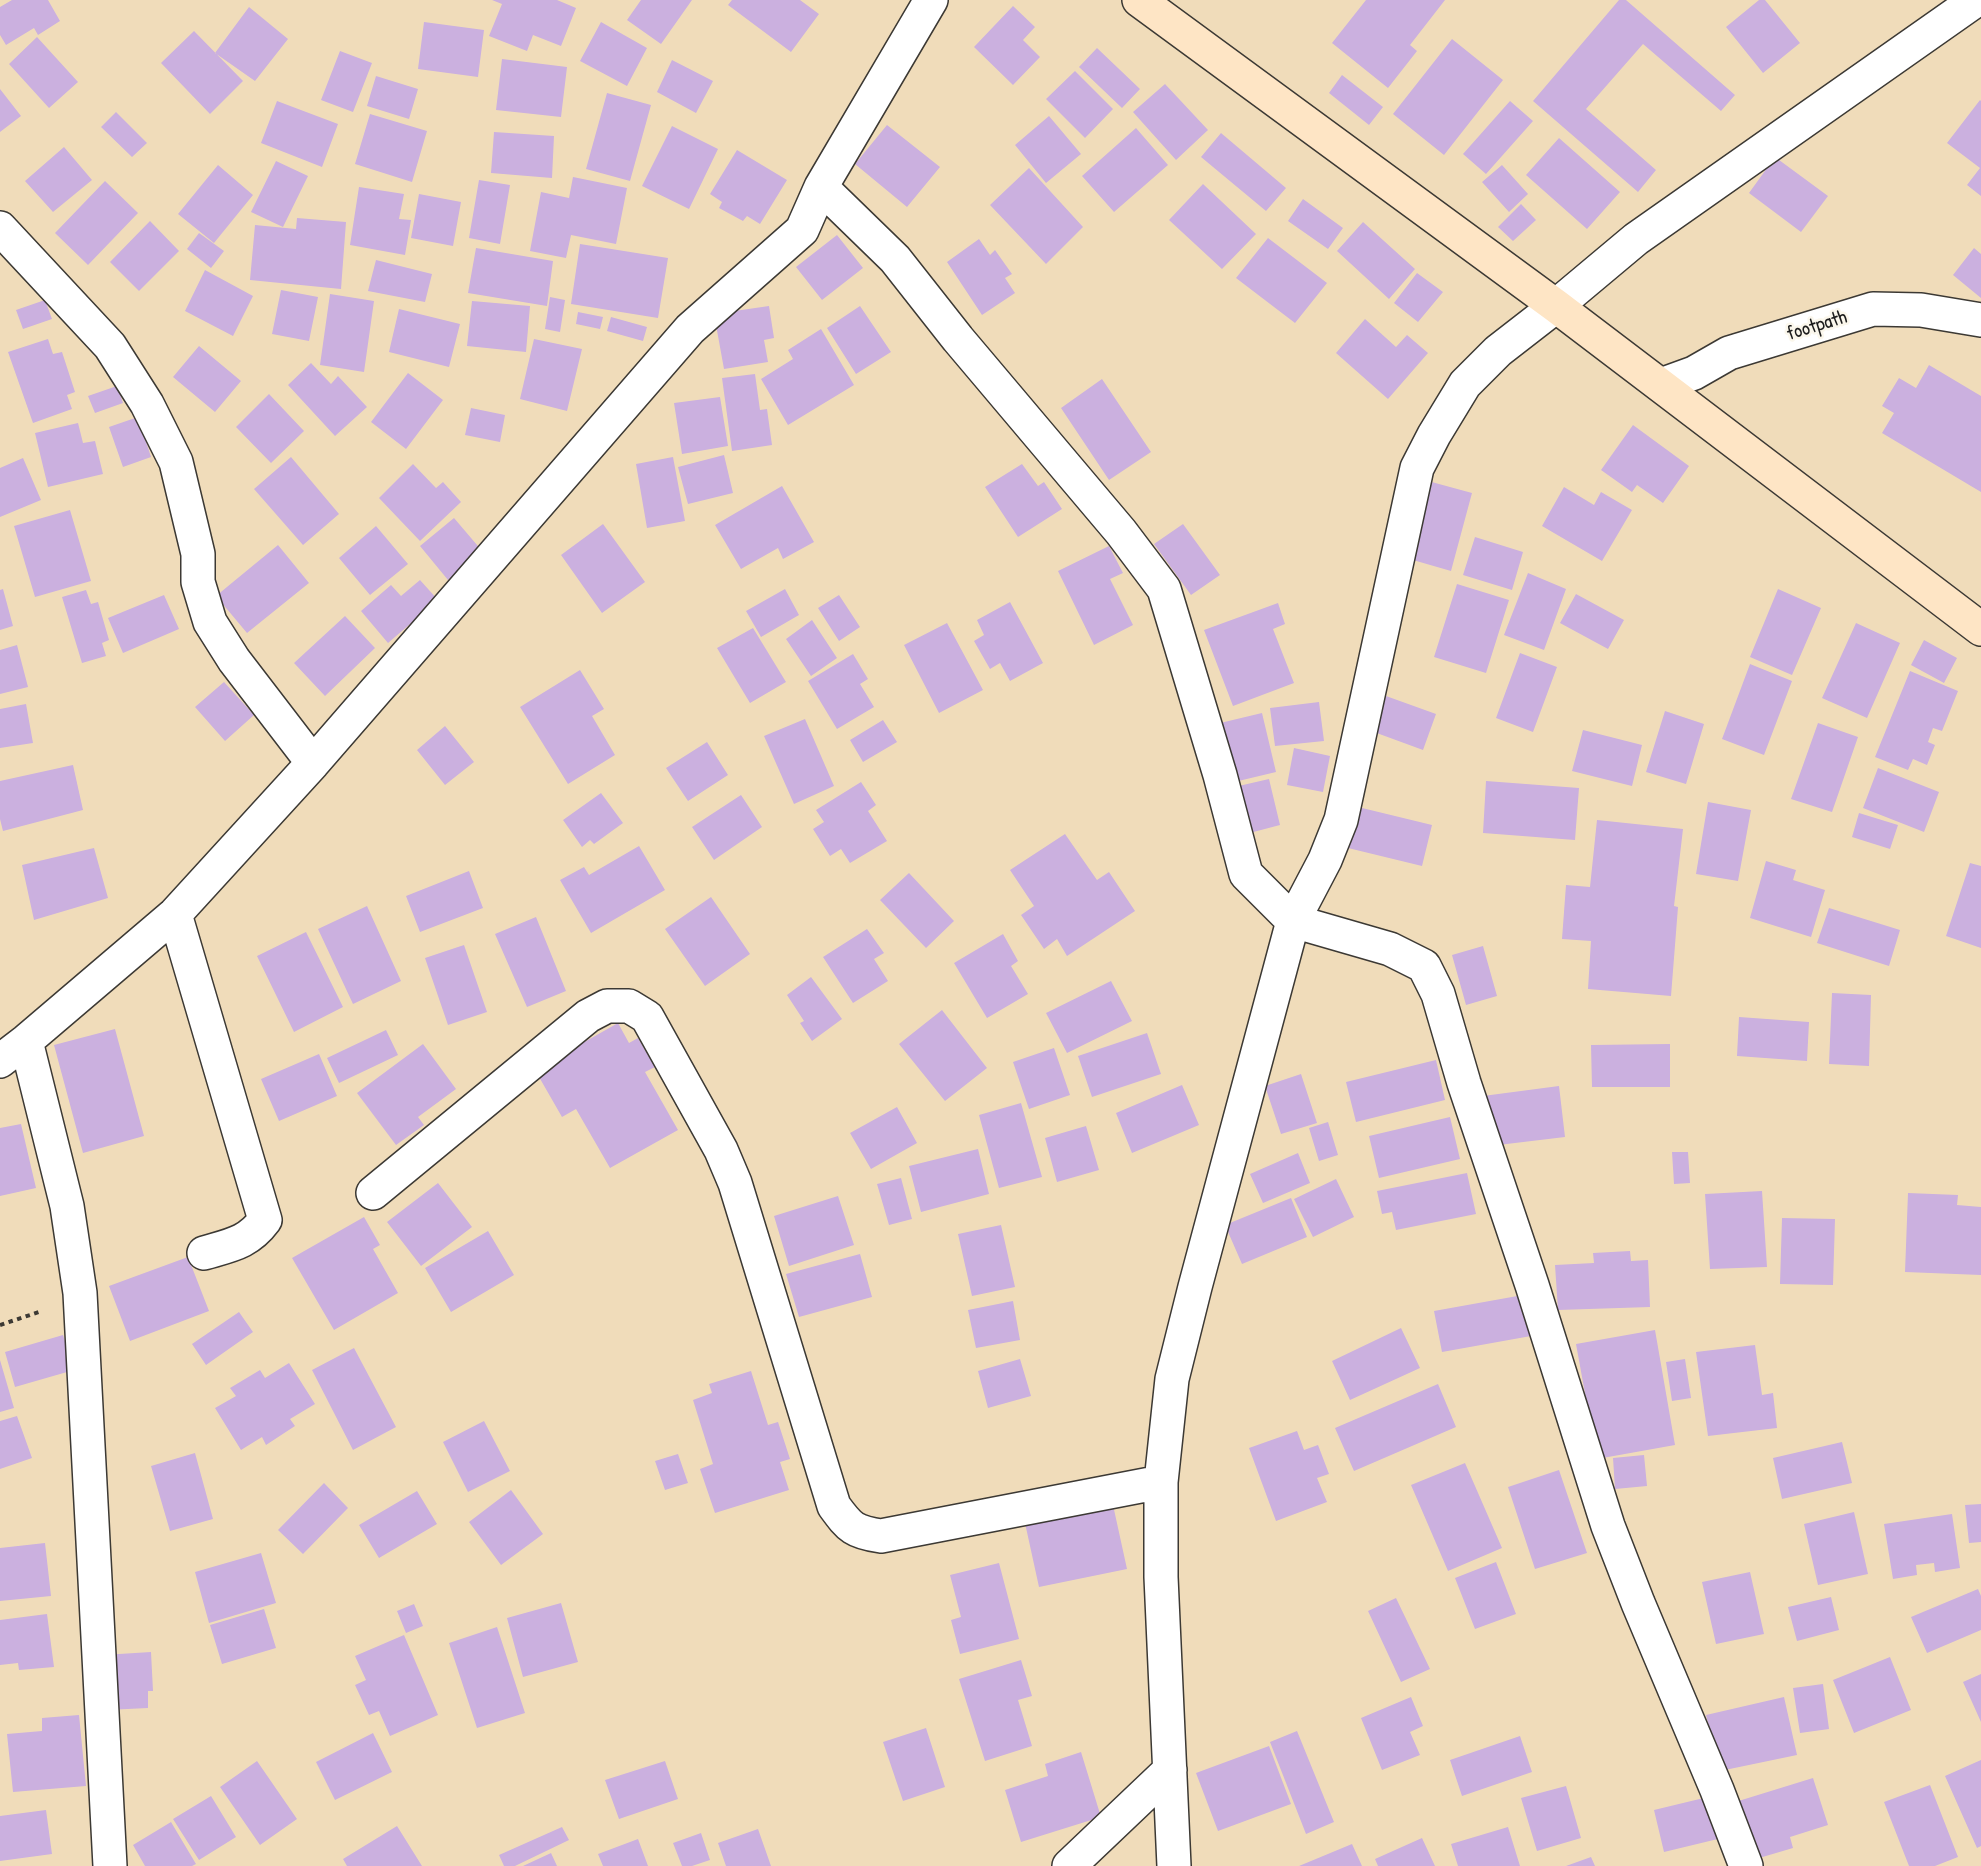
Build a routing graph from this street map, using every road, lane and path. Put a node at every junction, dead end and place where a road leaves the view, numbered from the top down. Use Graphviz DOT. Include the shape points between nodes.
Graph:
graph roads {
  1 [pos="931,0"];
  2 [pos="1139,0"];
  3 [pos="1976,0"];
  4 [pos="821,187"];
  5 [pos="0,228"];
  6 [pos="1556,306"];
  7 [pos="1981,320"];
  8 [pos="1661,385"];
  9 [pos="1981,629"];
  10 [pos="314,763"];
  11 [pos="175,914"];
  12 [pos="1293,921"];
  13 [pos="26,1041"];
  14 [pos="0,1061"];
  15 [pos="373,1193"];
  16 [pos="204,1253"];
  17 [pos="1161,1482"];
  18 [pos="1170,1770"];
  19 [pos="110,1866"];
  20 [pos="1069,1866"];
  21 [pos="1173,1866"];
  22 [pos="1746,1866"];
  1 -- 4 [label="street"];
  2 -- 6 [label="street"];
  3 -- 6 [label="street" via="1636,239"];
  4 -- 10 [label="street" via="802,230 690,329"];
  4 -- 12 [label="street" via="896,259 958,339 1121,531 1164,589 1246,874"];
  5 -- 10 [label="street" via="110,346 147,404 176,462 198,554 198,582 210,622 234,660"];
  6 -- 8 [label="street"];
  6 -- 12 [label="street" via="1498,351 1465,384 1417,468 1341,820"];
  7 -- 8 [label="street, footpath" via="1921,310 1873,309 1729,353 1695,373"];
  8 -- 9 [label="street"];
  10 -- 11 [label="street"];
  11 -- 13 [label="street"];
  11 -- 16 [label="street" via="265,1220 254,1234"];
  12 -- 17 [label="street" via="1172,1378"];
  12 -- 22 [label="street" via="1407,957 1424,966 1438,994 1608,1526"];
  13 -- 14 [label="street"];
  13 -- 19 [label="street" via="68,1206 80,1293"];
  15 -- 17 [label="street" via="588,1016 607,1006 629,1006 647,1017 721,1150 735,1183 834,1506 846,1523 861,1533 881,1536"];
  17 -- 18 [label="street"];
  18 -- 20 [label="street"];
  18 -- 21 [label="street"];
}
